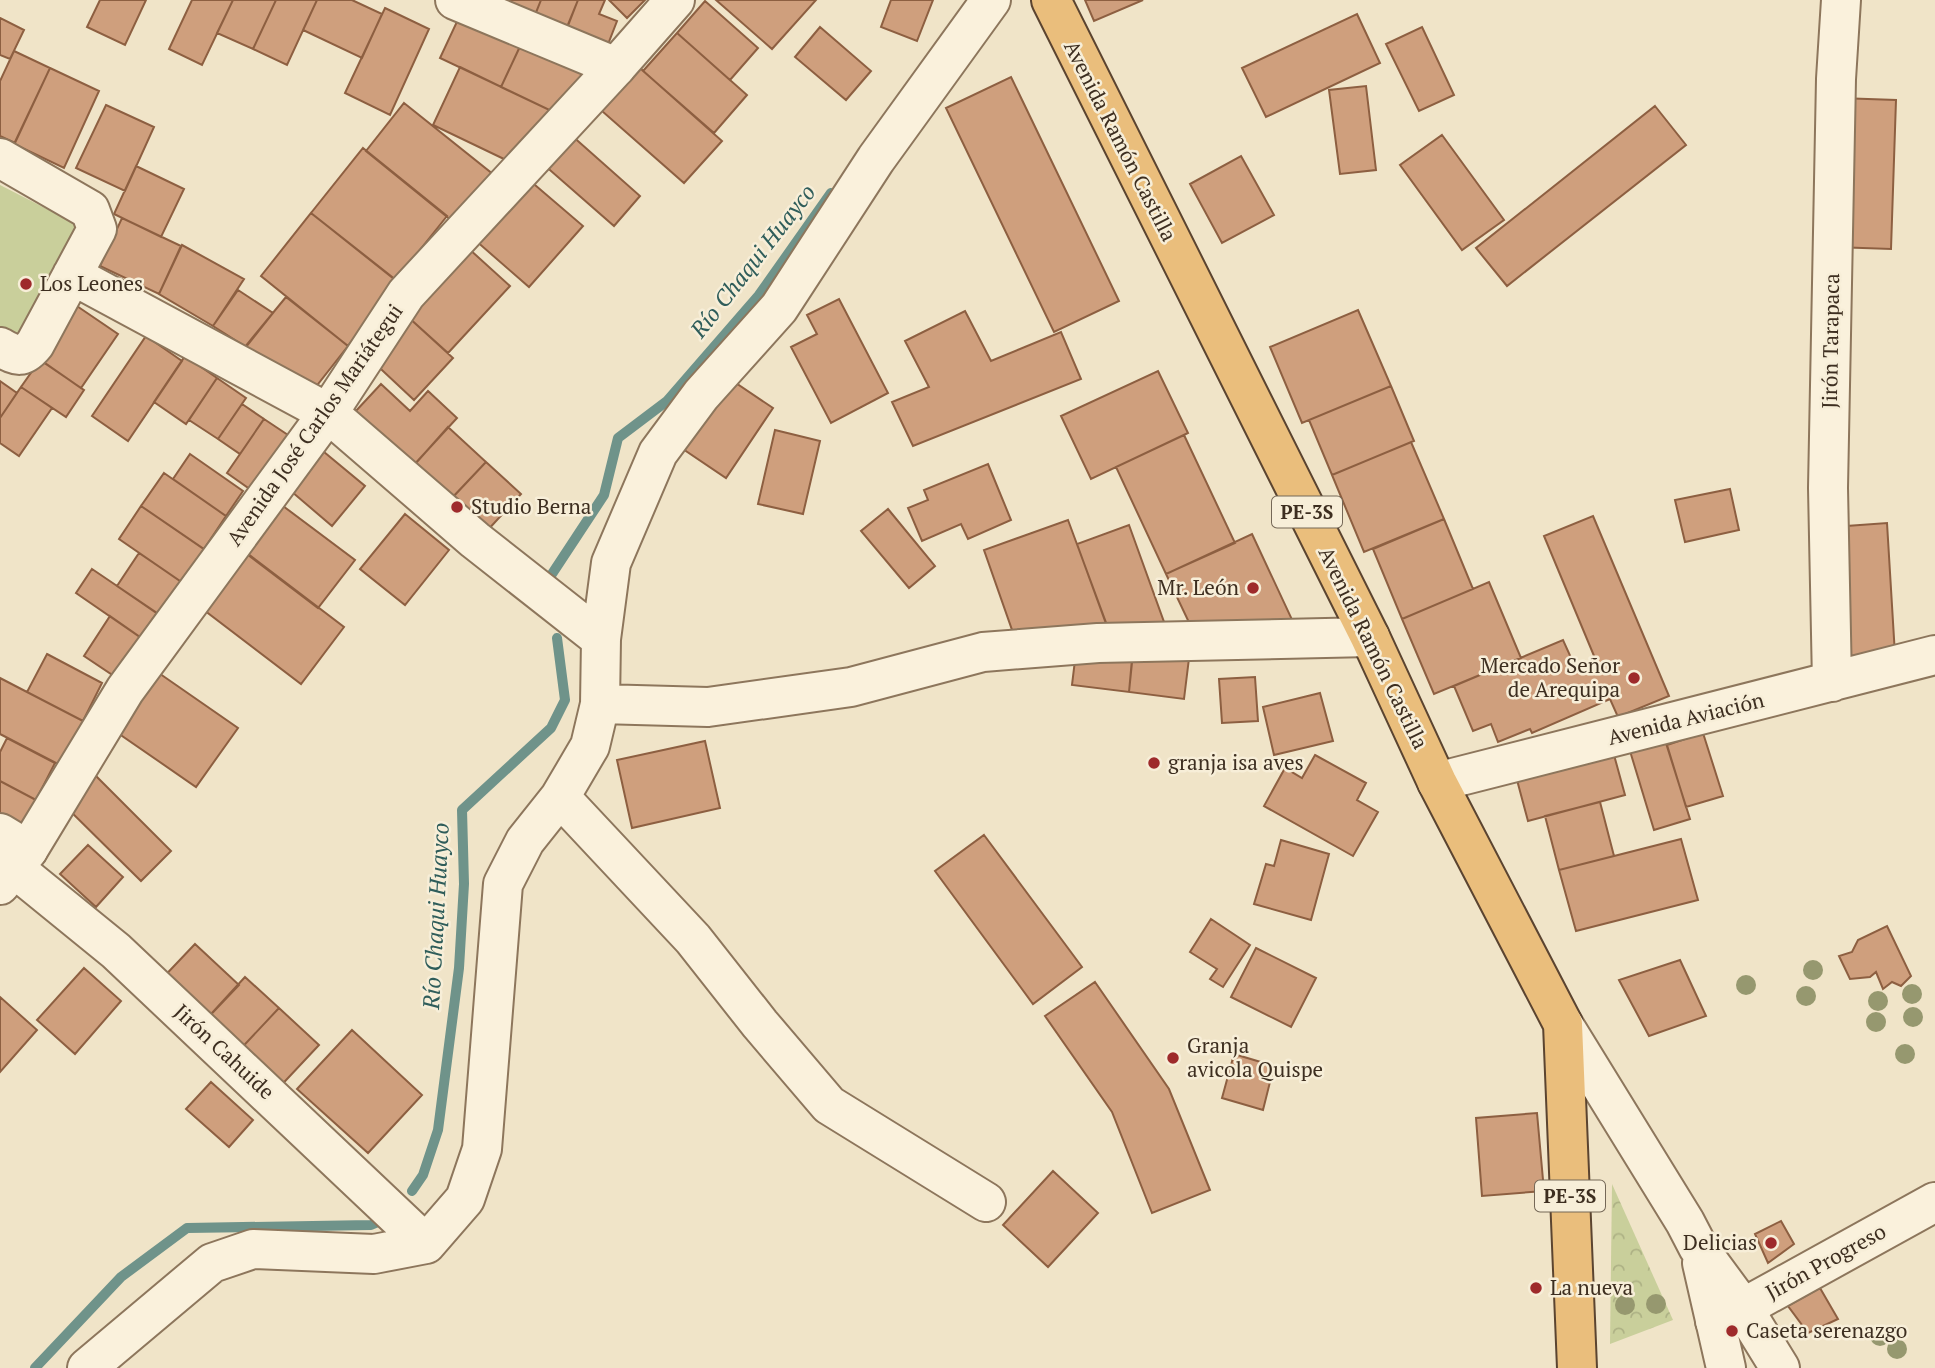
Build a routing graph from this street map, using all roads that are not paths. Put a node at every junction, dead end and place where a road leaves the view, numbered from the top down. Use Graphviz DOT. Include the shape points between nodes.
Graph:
graph roads {
  1 [pos="455,0"];
  2 [pos="675,0"];
  3 [pos="991,0"];
  4 [pos="1051,0"];
  5 [pos="1841,0"];
  6 [pos="616,67"];
  7 [pos="0,158"];
  8 [pos="72,275"];
  9 [pos="0,347"];
  10 [pos="328,413"];
  11 [pos="1370,637"];
  12 [pos="601,639"];
  13 [pos="1935,654"];
  14 [pos="1832,682"];
  15 [pos="600,704"];
  16 [pos="1437,782"];
  17 [pos="559,797"];
  18 [pos="10,859"];
  19 [pos="1563,1024"];
  20 [pos="986,1202"];
  21 [pos="1935,1202"];
  22 [pos="426,1244"];
  23 [pos="1729,1314"];
  24 [pos="87,1368"];
  25 [pos="1577,1368"];
  26 [pos="1726,1368"];
  27 [pos="1780,1368"];
  1 -- 6 [label="street"];
  2 -- 6 [label="street, Avenida José Carlos Mariátegui"];
  3 -- 12 [label="street" via="876,159 779,307 701,395 658,453 611,563"];
  4 -- 11 [label="highway, Avenida Ramón Castilla / PE-3S"];
  5 -- 14 [label="street, Jirón Tarapaca" via="1828,488"];
  6 -- 10 [label="street, Avenida José Carlos Mariátegui" via="406,295"];
  7 -- 8 [label="street" via="90,210 97,229"];
  8 -- 9 [label="street" via="27,354 16,356"];
  8 -- 10 [label="street"];
  10 -- 12 [label="street" via="475,540"];
  10 -- 18 [label="street, Avenida José Carlos Mariátegui" via="125,690"];
  11 -- 15 [label="street" via="1098,643 983,652 851,687 708,707"];
  11 -- 16 [label="highway, Avenida Ramón Castilla / PE-3S"];
  12 -- 15 [label="street"];
  13 -- 14 [label="street, Avenida Aviación"];
  14 -- 16 [label="street, Avenida Aviación"];
  15 -- 17 [label="street" via="590,746"];
  16 -- 19 [label="highway, Avenida Ramón Castilla / PE-3S"];
  17 -- 20 [label="street" via="693,939 829,1105"];
  17 -- 22 [label="street" via="525,841 503,884 482,1149 465,1199"];
  18 -- 22 [label="street, Jirón Cahuide" via="116,951"];
  19 -- 23 [label="street, Avenida Ramón Castilla" via="1685,1222"];
  19 -- 25 [label="highway, PE-3S"];
  21 -- 23 [label="street, Jirón Progreso"];
  22 -- 24 [label="street" via="374,1254 253,1249 212,1263"];
  23 -- 26 [label="street, Avenida Ramón Castilla"];
  23 -- 27 [label="street"];
}
